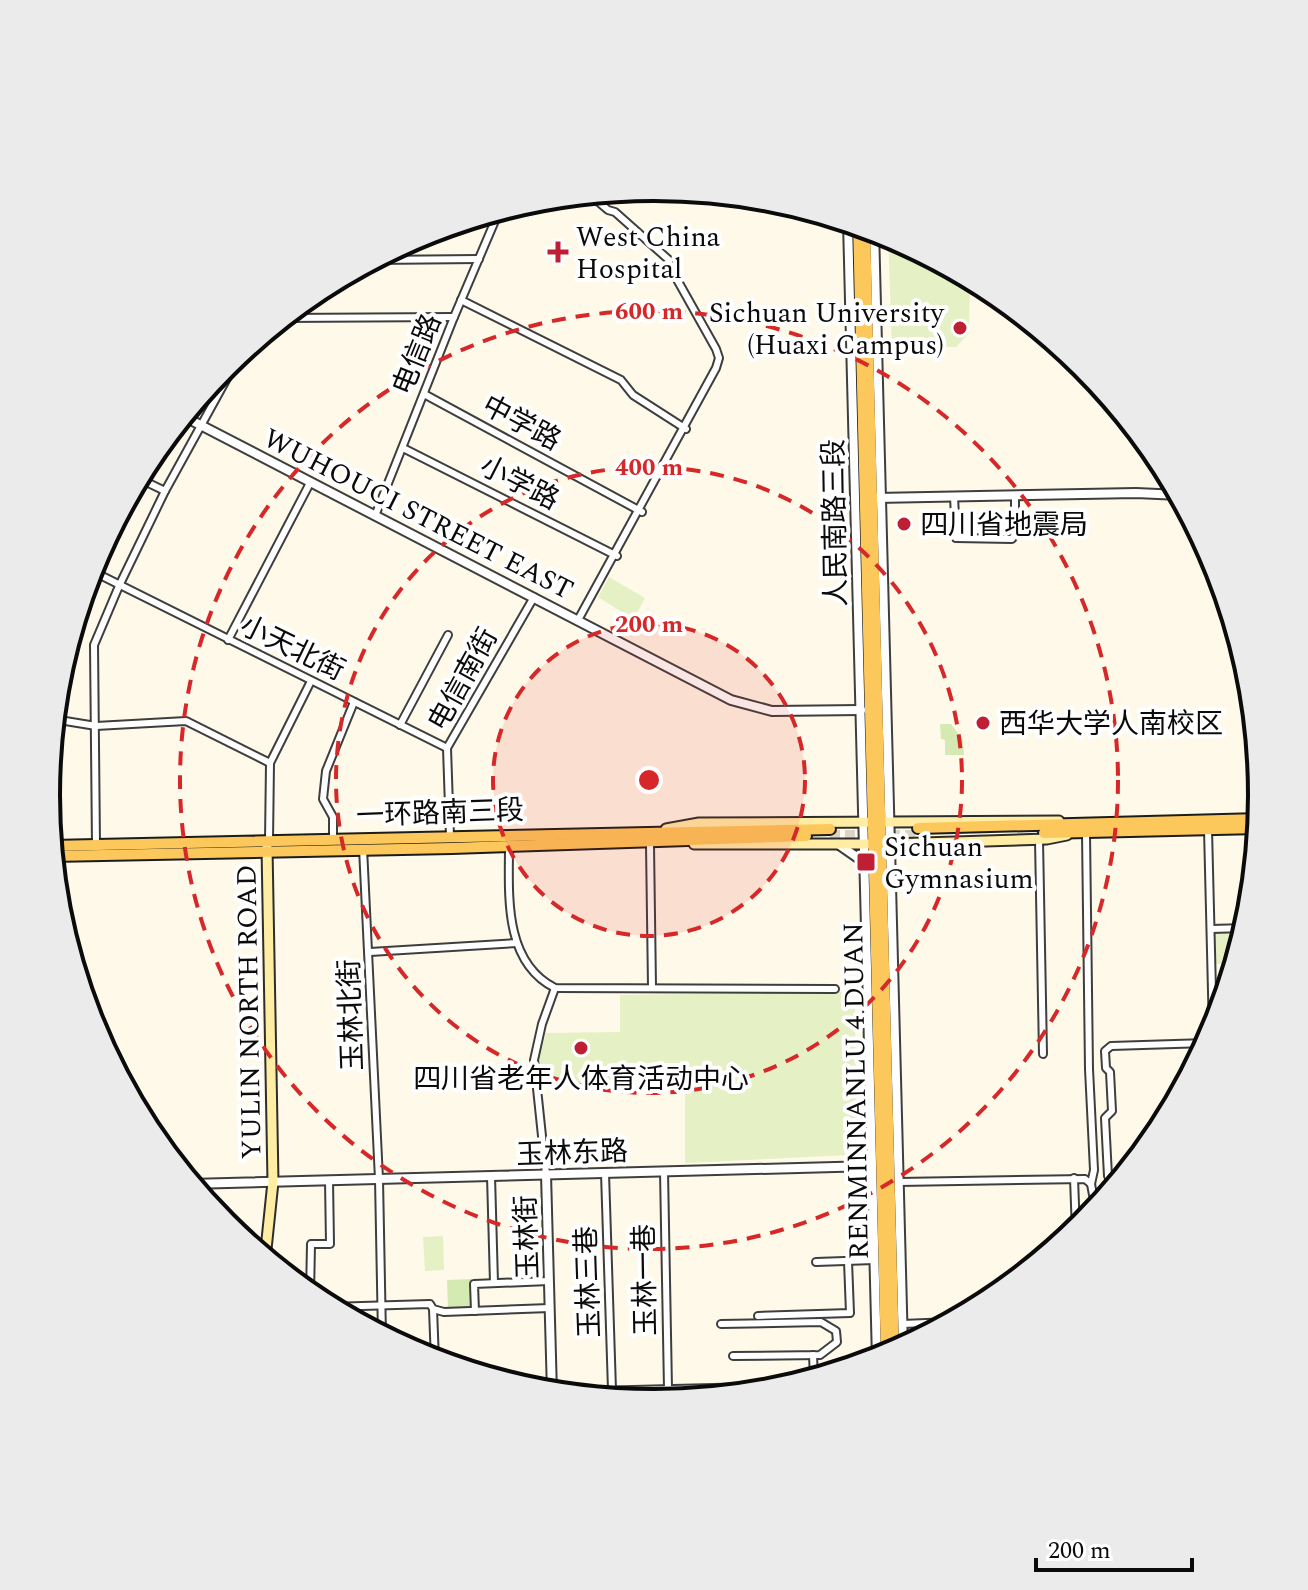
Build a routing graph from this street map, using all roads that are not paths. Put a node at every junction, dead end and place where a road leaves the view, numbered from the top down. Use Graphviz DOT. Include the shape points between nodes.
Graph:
graph roads {
  1 [pos="600,204"];
  2 [pos="494,223"];
  3 [pos="849,234"];
  4 [pos="859,238"];
  5 [pos="865,240"];
  6 [pos="874,243"];
  7 [pos="479,259"];
  8 [pos="396,260"];
  9 [pos="461,300"];
  10 [pos="454,317"];
  11 [pos="301,318"];
  12 [pos="223,386"];
  13 [pos="424,394"];
  14 [pos="193,421"];
  15 [pos="202,426"];
  16 [pos="686,429"];
  17 [pos="403,448"];
  18 [pos="149,483"];
  19 [pos="310,483"];
  20 [pos="165,491"];
  21 [pos="1015,495"];
  22 [pos="1166,495"];
  23 [pos="954,496"];
  24 [pos="868,498"];
  25 [pos="640,511"];
  26 [pos="375,516"];
  27 [pos="616,555"];
  28 [pos="102,577"];
  29 [pos="119,586"];
  30 [pos="534,597"];
  31 [pos="580,620"];
  32 [pos="448,635"];
  33 [pos="228,640"];
  34 [pos="311,681"];
  35 [pos="354,702"];
  36 [pos="861,710"];
  37 [pos="65,721"];
  38 [pos="400,725"];
  39 [pos="96,726"];
  40 [pos="447,748"];
  41 [pos="270,763"];
  42 [pos="863,801"];
  43 [pos="889,808"];
  44 [pos="1247,820"];
  45 [pos="843,822"];
  46 [pos="876,823"];
  47 [pos="902,823"];
  48 [pos="1247,828"];
  49 [pos="1081,829"];
  50 [pos="1208,829"];
  51 [pos="917,834"];
  52 [pos="831,835"];
  53 [pos="450,836"];
  54 [pos="651,839"];
  55 [pos="1039,840"];
  56 [pos="338,842"];
  57 [pos="877,843"];
  58 [pos="96,845"];
  59 [pos="509,845"];
  60 [pos="62,846"];
  61 [pos="268,846"];
  62 [pos="363,848"];
  63 [pos="63,855"];
  64 [pos="890,863"];
  65 [pos="865,870"];
  66 [pos="1233,928"];
  67 [pos="1211,929"];
  68 [pos="517,943"];
  69 [pos="370,952"];
  70 [pos="652,987"];
  71 [pos="555,988"];
  72 [pos="835,989"];
  73 [pos="1212,996"];
  74 [pos="1193,1043"];
  75 [pos="1043,1054"];
  76 [pos="872,1166"];
  77 [pos="664,1171"];
  78 [pos="605,1173"];
  79 [pos="546,1174"];
  80 [pos="491,1176"];
  81 [pos="1110,1176"];
  82 [pos="1074,1178"];
  83 [pos="379,1179"];
  84 [pos="329,1180"];
  85 [pos="273,1182"];
  86 [pos="899,1182"];
  87 [pos="204,1184"];
  88 [pos="1091,1184"];
  89 [pos="1093,1195"];
  90 [pos="1075,1214"];
  91 [pos="266,1246"];
  92 [pos="874,1260"];
  93 [pos="848,1261"];
  94 [pos="816,1262"];
  95 [pos="310,1279"];
  96 [pos="549,1281"];
  97 [pos="494,1283"];
  98 [pos="381,1305"];
  99 [pos="356,1308"];
  100 [pos="550,1308"];
  101 [pos="433,1309"];
  102 [pos="475,1311"];
  103 [pos="758,1316"];
  104 [pos="382,1323"];
  105 [pos="926,1323"];
  106 [pos="721,1324"];
  107 [pos="902,1324"];
  108 [pos="902,1334"];
  109 [pos="894,1338"];
  110 [pos="886,1342"];
  111 [pos="877,1346"];
  112 [pos="434,1347"];
  113 [pos="813,1355"];
  114 [pos="733,1356"];
  115 [pos="814,1367"];
  116 [pos="552,1380"];
  117 [pos="612,1388"];
  118 [pos="668,1389"];
  1 -- 16 [label="street" via="669,260 721,349 720,367"];
  2 -- 7 [label="street, 电信路"];
  3 -- 24 [label="street, 人民南路三段"];
  4 -- 24 [label="main road"];
  5 -- 24 [label="main road"];
  6 -- 24 [label="street"];
  7 -- 8 [label="street"];
  7 -- 9 [label="street, 电信路"];
  9 -- 10 [label="street, 电信路"];
  9 -- 16 [label="street" via="621,380 633,395"];
  10 -- 11 [label="street"];
  10 -- 13 [label="street, 电信路"];
  12 -- 15 [label="street"];
  13 -- 17 [label="street, 电信路"];
  13 -- 25 [label="street, 中学路"];
  14 -- 15 [label="street, WUHOUCI STREET EAST"];
  15 -- 19 [label="street, WUHOUCI STREET EAST"];
  15 -- 20 [label="street"];
  16 -- 25 [label="street"];
  17 -- 26 [label="street, 电信路"];
  17 -- 27 [label="street, 小学路"];
  18 -- 20 [label="street"];
  19 -- 26 [label="street, WUHOUCI STREET EAST"];
  19 -- 33 [label="street"];
  20 -- 29 [label="street"];
  21 -- 22 [label="street"];
  21 -- 23 [label="street"];
  21 -- 23 [label="street" via="1012,539 956,538"];
  23 -- 24 [label="street"];
  24 -- 36 [label="street, 人民南路三段"];
  24 -- 43 [label="street"];
  24 -- 46 [label="main road, RENMINNANLU 4 DUAN"];
  25 -- 27 [label="street"];
  26 -- 30 [label="street, WUHOUCI STREET EAST"];
  27 -- 31 [label="street"];
  28 -- 29 [label="street, 小天北街"];
  29 -- 33 [label="street, 小天北街"];
  29 -- 39 [label="street" via="94,645"];
  30 -- 31 [label="street, WUHOUCI STREET EAST"];
  30 -- 40 [label="street, 电信南街"];
  31 -- 36 [label="street, WUHOUCI STREET EAST" via="739,704 772,711"];
  32 -- 38 [label="street"];
  33 -- 34 [label="street, 小天北街"];
  34 -- 35 [label="street, 小天北街"];
  34 -- 41 [label="street"];
  35 -- 38 [label="street, 小天北街"];
  35 -- 56 [label="street" via="326,771 323,799"];
  36 -- 42 [label="street, 人民南路三段"];
  37 -- 39 [label="street"];
  38 -- 40 [label="street, 小天北街"];
  39 -- 41 [label="street" via="186,721"];
  39 -- 58 [label="street"];
  40 -- 53 [label="street, 电信南街"];
  41 -- 61 [label="street"];
  42 -- 45 [label="street" via="853,818"];
  42 -- 46 [label="street, 人民南路三段"];
  43 -- 46 [label="street"];
  43 -- 47 [label="street"];
  44 -- 49 [label="main road"];
  45 -- 46 [label="main road"];
  45 -- 52 [label="main road"];
  46 -- 47 [label="main road"];
  46 -- 57 [label="main road, RENMINNANLU 4 DUAN"];
  46 -- 57 [label="street"];
  47 -- 51 [label="main road"];
  48 -- 50 [label="main road"];
  49 -- 50 [label="main road"];
  49 -- 51 [label="main road"];
  49 -- 55 [label="main road"];
  49 -- 88 [label="street"];
  50 -- 67 [label="street"];
  51 -- 55 [label="main road"];
  51 -- 57 [label="main road"];
  51 -- 64 [label="street"];
  52 -- 54 [label="main road, 一环路南三段"];
  52 -- 57 [label="main road"];
  52 -- 65 [label="street" via="861,860"];
  53 -- 54 [label="main road, 一环路南三段"];
  53 -- 56 [label="main road, 一环路南三段"];
  54 -- 59 [label="main road"];
  54 -- 70 [label="street"];
  55 -- 75 [label="street"];
  56 -- 61 [label="main road"];
  56 -- 62 [label="main road"];
  57 -- 64 [label="street"];
  57 -- 65 [label="street"];
  57 -- 109 [label="main road, RENMINNANLU 4 DUAN"];
  57 -- 110 [label="main road, RENMINNANLU 4 DUAN"];
  58 -- 60 [label="main road"];
  58 -- 61 [label="main road"];
  59 -- 62 [label="main road"];
  59 -- 68 [label="street" via="511,922"];
  61 -- 63 [label="main road"];
  61 -- 85 [label="main road, YULIN NORTH ROAD"];
  62 -- 69 [label="street, 玉林北街"];
  64 -- 86 [label="street"];
  65 -- 76 [label="street"];
  66 -- 67 [label="street"];
  67 -- 73 [label="street"];
  68 -- 69 [label="street"];
  68 -- 71 [label="street" via="532,970"];
  69 -- 83 [label="street, 玉林北街"];
  70 -- 71 [label="street"];
  70 -- 72 [label="street"];
  71 -- 79 [label="street, 玉林街" via="534,1060"];
  74 -- 81 [label="street" via="1111,1046 1105,1051 1112,1111 1105,1118"];
  76 -- 77 [label="street, 玉林东路"];
  76 -- 92 [label="street"];
  77 -- 78 [label="street, 玉林东路"];
  77 -- 118 [label="street, 玉林一巷"];
  78 -- 79 [label="street, 玉林东路"];
  78 -- 117 [label="street, 玉林三巷"];
  79 -- 80 [label="street, 玉林东路"];
  79 -- 96 [label="street, 玉林街"];
  80 -- 83 [label="street, 玉林东路"];
  80 -- 97 [label="street"];
  82 -- 86 [label="street"];
  82 -- 88 [label="street"];
  82 -- 90 [label="street"];
  83 -- 84 [label="street, 玉林东路"];
  83 -- 98 [label="street, 玉林北街"];
  84 -- 85 [label="street, 玉林东路"];
  84 -- 95 [label="street" via="330,1244 311,1244"];
  85 -- 87 [label="street, 玉林东路"];
  85 -- 91 [label="main road, YULIN NORTH ROAD"];
  86 -- 107 [label="street"];
  88 -- 89 [label="street"];
  92 -- 93 [label="street"];
  92 -- 111 [label="street"];
  93 -- 94 [label="street"];
  93 -- 103 [label="street" via="850,1313"];
  96 -- 97 [label="street"];
  96 -- 100 [label="street, 玉林街"];
  97 -- 102 [label="street" via="474,1284"];
  98 -- 99 [label="street"];
  98 -- 101 [label="street" via="430,1304"];
  98 -- 104 [label="street, 玉林北街"];
  100 -- 102 [label="street"];
  100 -- 116 [label="street, 玉林街"];
  101 -- 102 [label="street"];
  101 -- 112 [label="street"];
  105 -- 107 [label="street"];
  106 -- 113 [label="street" via="821,1322 836,1331 837,1342"];
  107 -- 108 [label="street"];
  113 -- 114 [label="street"];
  113 -- 115 [label="street"];
}
